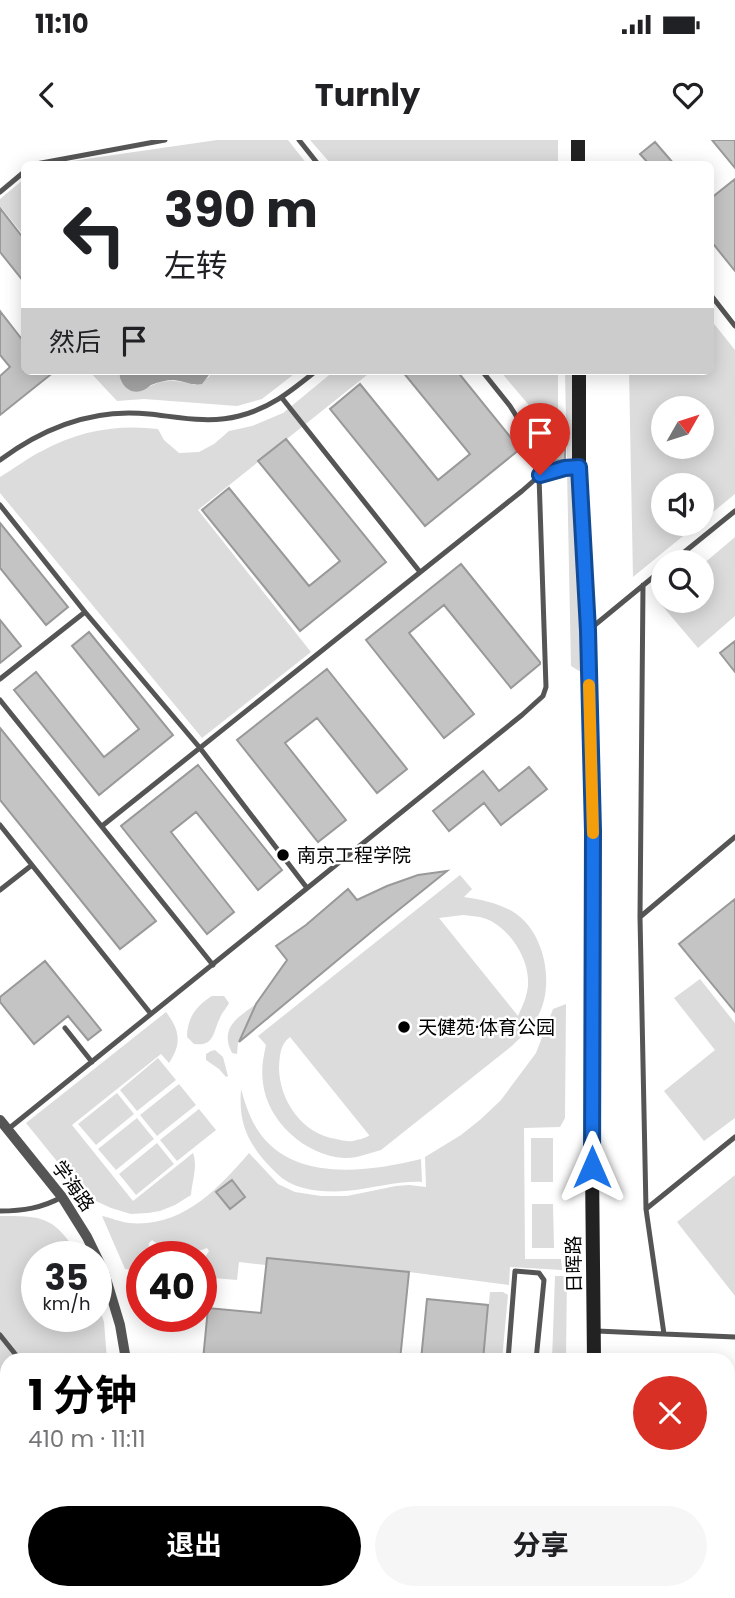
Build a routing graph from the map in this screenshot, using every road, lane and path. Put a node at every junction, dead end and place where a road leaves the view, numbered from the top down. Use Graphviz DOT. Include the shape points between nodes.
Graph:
graph roads {
  1 [pos="164,140"];
  2 [pos="299,140"];
  3 [pos="578,140"];
  4 [pos="52,161"];
  5 [pos="316,161"];
  6 [pos="578,161"];
  7 [pos="21,174"];
  8 [pos="0,192"];
  9 [pos="714,300"];
  10 [pos="735,326"];
  11 [pos="311,375"];
  12 [pos="485,375"];
  13 [pos="579,375"];
  14 [pos="282,398"];
  15 [pos="0,460"];
  16 [pos="579,467"];
  17 [pos="540,475"];
  18 [pos="0,505"];
  19 [pos="735,511"];
  20 [pos="687,550"];
  21 [pos="420,572"];
  22 [pos="651,579"];
  23 [pos="643,585"];
  24 [pos="85,612"];
  25 [pos="588,630"];
  26 [pos="0,679"];
  27 [pos="0,700"];
  28 [pos="200,748"];
  29 [pos="0,825"];
  30 [pos="102,826"];
  31 [pos="735,837"];
  32 [pos="32,865"];
  33 [pos="307,888"];
  34 [pos="0,890"];
  35 [pos="640,917"];
  36 [pos="213,965"];
  37 [pos="150,1014"];
  38 [pos="65,1028"];
  39 [pos="92,1062"];
  40 [pos="4,1125"];
  41 [pos="735,1137"];
  42 [pos="62,1197"];
  43 [pos="646,1209"];
  44 [pos="0,1211"];
  45 [pos="594,1331"];
  46 [pos="664,1334"];
  47 [pos="0,1335"];
  48 [pos="735,1337"];
  49 [pos="14,1353"];
  50 [pos="125,1353"];
  51 [pos="509,1353"];
  52 [pos="537,1353"];
  53 [pos="594,1353"];
  1 -- 4 [label="lane"];
  2 -- 5 [label="lane"];
  3 -- 6 [label="street"];
  7 -- 8 [label="lane"];
  9 -- 10 [label="lane"];
  11 -- 14 [label="lane"];
  12 -- 17 [label="lane" via="527,433"];
  13 -- 16 [label="street, 日晖路"];
  14 -- 15 [label="lane" via="239,416 211,420 134,412 77,419 45,432"];
  14 -- 21 [label="lane"];
  16 -- 17 [label="lane"];
  16 -- 25 [label="street, 日晖路"];
  17 -- 21 [label="lane"];
  17 -- 33 [label="lane" via="543,696"];
  18 -- 24 [label="lane"];
  19 -- 20 [label="lane"];
  21 -- 28 [label="lane"];
  22 -- 23 [label="lane"];
  23 -- 25 [label="lane"];
  23 -- 35 [label="lane"];
  24 -- 26 [label="lane"];
  24 -- 28 [label="lane"];
  25 -- 45 [label="street, 日晖路"];
  27 -- 30 [label="lane"];
  28 -- 30 [label="lane"];
  28 -- 33 [label="lane"];
  29 -- 32 [label="lane"];
  30 -- 36 [label="lane"];
  31 -- 35 [label="lane"];
  32 -- 34 [label="lane"];
  32 -- 37 [label="lane"];
  33 -- 36 [label="lane"];
  35 -- 43 [label="lane"];
  36 -- 37 [label="lane"];
  37 -- 39 [label="lane"];
  38 -- 39 [label="lane"];
  39 -- 40 [label="lane"];
  40 -- 42 [label="street, 学海路"];
  41 -- 43 [label="lane"];
  42 -- 44 [label="lane" via="36,1208"];
  42 -- 50 [label="street, 学海路" via="104,1272"];
  43 -- 46 [label="lane"];
  45 -- 46 [label="lane"];
  45 -- 53 [label="street, 日晖路"];
  46 -- 48 [label="lane"];
  47 -- 49 [label="lane"];
  51 -- 52 [label="lane" via="514,1271 540,1273 544,1280"];
}
